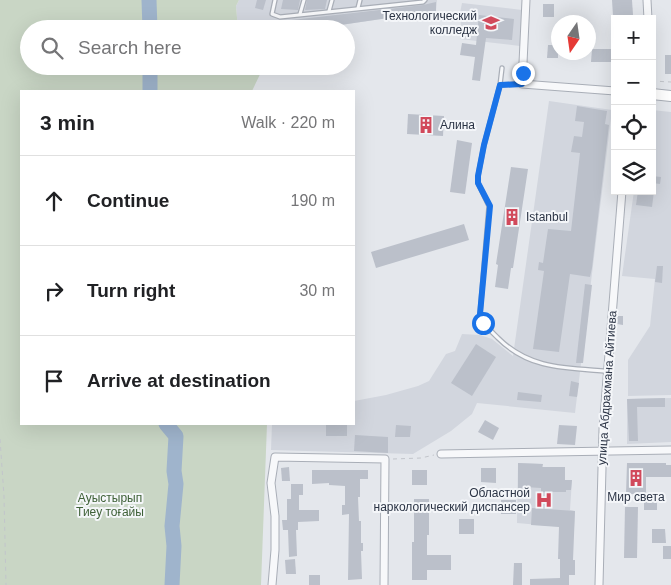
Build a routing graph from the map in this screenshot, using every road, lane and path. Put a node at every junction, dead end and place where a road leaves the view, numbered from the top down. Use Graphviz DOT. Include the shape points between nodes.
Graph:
graph roads {
  1 [pos="275,0"];
  2 [pos="304,0"];
  3 [pos="332,0"];
  4 [pos="360,0"];
  5 [pos="425,0"];
  6 [pos="526,0"];
  7 [pos="647,0"];
  8 [pos="358,8"];
  9 [pos="329,11"];
  10 [pos="300,14"];
  11 [pos="648,15"];
  12 [pos="502,68"];
  13 [pos="656,82"];
  14 [pos="671,82"];
  15 [pos="522,84"];
  16 [pos="500,85"];
  17 [pos="611,91"];
  18 [pos="656,94"];
  19 [pos="671,96"];
  20 [pos="622,195"];
  21 [pos="608,371"];
  22 [pos="0,439"];
  23 [pos="671,450"];
  24 [pos="602,451"];
  25 [pos="441,454"];
  26 [pos="385,459"];
  27 [pos="6,585"];
  28 [pos="272,585"];
  29 [pos="384,585"];
  30 [pos="598,585"];
  1 -- 10 [label="lane" via="272,14 280,17"];
  2 -- 10 [label="lane"];
  3 -- 9 [label="lane"];
  4 -- 8 [label="lane"];
  5 -- 8 [label="lane"];
  6 -- 15 [label="street"];
  7 -- 11 [label="street"];
  8 -- 9 [label="lane"];
  9 -- 10 [label="lane"];
  12 -- 16 [label="lane"];
  13 -- 14 [label="path"];
  15 -- 16 [label="lane"];
  15 -- 17 [label="street"];
  16 -- 21 [label="lane" via="478,176 478,183 490,206 480,314 483,323 505,345 535,362"];
  18 -- 19 [label="street"];
  20 -- 21 [label="street, улица Абдрахмана Айтиева"];
  21 -- 24 [label="street, улица Абдрахмана Айтиева"];
  22 -- 27 [label="path"];
  23 -- 24 [label="street"];
  24 -- 25 [label="street"];
  24 -- 30 [label="street, улица Абдрахмана Айтиева"];
  25 -- 26 [label="path"];
  26 -- 28 [label="street" via="275,457"];
  26 -- 29 [label="street"];
}
